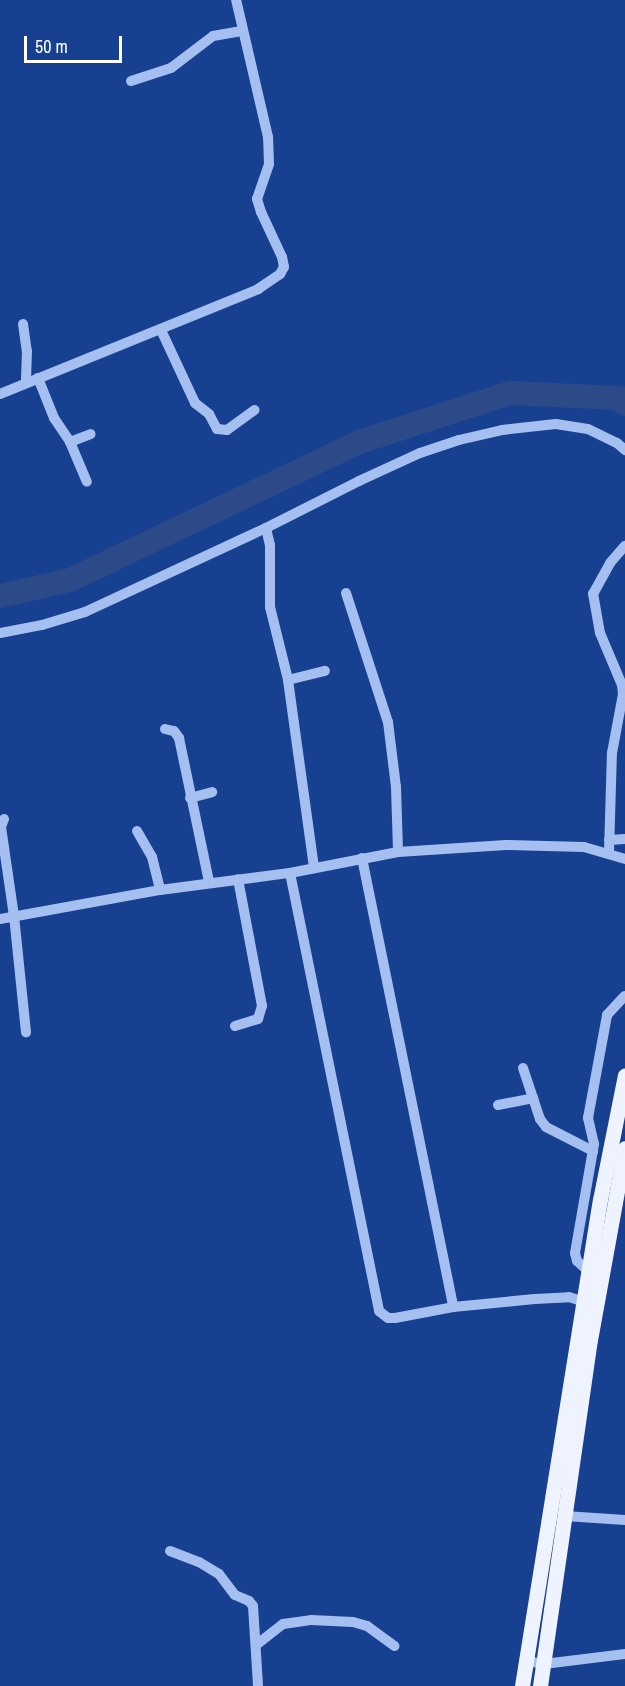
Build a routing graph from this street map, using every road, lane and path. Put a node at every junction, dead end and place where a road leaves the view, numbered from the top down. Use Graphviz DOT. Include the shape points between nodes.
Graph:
graph roads {
  1 [pos="236,0"];
  2 [pos="242,31"];
  3 [pos="130,81"];
  4 [pos="22,324"];
  5 [pos="161,330"];
  6 [pos="38,378"];
  7 [pos="26,383"];
  8 [pos="0,394"];
  9 [pos="255,410"];
  10 [pos="91,434"];
  11 [pos="70,442"];
  12 [pos="625,450"];
  13 [pos="87,482"];
  14 [pos="266,528"];
  15 [pos="625,546"];
  16 [pos="346,593"];
  17 [pos="0,633"];
  18 [pos="325,671"];
  19 [pos="288,680"];
  20 [pos="165,729"];
  21 [pos="212,792"];
  22 [pos="190,798"];
  23 [pos="4,819"];
  24 [pos="137,831"];
  25 [pos="625,839"];
  26 [pos="609,840"];
  27 [pos="398,852"];
  28 [pos="609,852"];
  29 [pos="362,858"];
  30 [pos="625,859"];
  31 [pos="314,868"];
  32 [pos="290,873"];
  33 [pos="238,879"];
  34 [pos="209,882"];
  35 [pos="160,890"];
  36 [pos="14,916"];
  37 [pos="0,918"];
  38 [pos="625,996"];
  39 [pos="236,1026"];
  40 [pos="26,1032"];
  41 [pos="523,1068"];
  42 [pos="625,1075"];
  43 [pos="533,1098"];
  44 [pos="498,1105"];
  45 [pos="625,1148"];
  46 [pos="593,1151"];
  47 [pos="620,1206"];
  48 [pos="589,1272"];
  49 [pos="584,1302"];
  50 [pos="453,1307"];
  51 [pos="565,1516"];
  52 [pos="625,1520"];
  53 [pos="170,1551"];
  54 [pos="256,1645"];
  55 [pos="394,1646"];
  56 [pos="625,1654"];
  57 [pos="526,1661"];
  58 [pos="544,1664"];
  59 [pos="258,1686"];
  60 [pos="522,1686"];
  61 [pos="540,1686"];
  1 -- 2 [label="street"];
  2 -- 3 [label="street" via="213,36 171,68"];
  2 -- 5 [label="street" via="269,146 268,174 258,199 284,267 258,289"];
  4 -- 7 [label="street" via="27,351"];
  5 -- 6 [label="street"];
  5 -- 9 [label="street" via="195,403 209,414 217,429 226,430"];
  6 -- 7 [label="street"];
  6 -- 11 [label="street" via="54,418"];
  7 -- 8 [label="street"];
  10 -- 11 [label="street"];
  11 -- 13 [label="street"];
  12 -- 14 [label="street" via="588,429 556,424 502,430 420,453"];
  14 -- 17 [label="street" via="85,612"];
  14 -- 19 [label="street" via="270,545 270,607"];
  15 -- 26 [label="street" via="597,582 593,594 600,633 623,694 612,753"];
  16 -- 27 [label="street" via="388,722"];
  18 -- 19 [label="street"];
  19 -- 31 [label="street"];
  20 -- 22 [label="street" via="174,731 179,738"];
  21 -- 22 [label="street"];
  22 -- 34 [label="street"];
  23 -- 36 [label="street" via="1,827"];
  24 -- 35 [label="street" via="152,857"];
  25 -- 26 [label="street"];
  26 -- 28 [label="street"];
  27 -- 28 [label="street" via="506,845 584,847"];
  27 -- 29 [label="street"];
  28 -- 30 [label="street"];
  29 -- 31 [label="street"];
  29 -- 50 [label="street"];
  31 -- 32 [label="street"];
  32 -- 33 [label="street"];
  32 -- 50 [label="street" via="379,1311 395,1318"];
  33 -- 34 [label="street"];
  33 -- 39 [label="street" via="262,1006 258,1019"];
  34 -- 35 [label="street"];
  35 -- 36 [label="street"];
  36 -- 37 [label="street"];
  36 -- 40 [label="street"];
  38 -- 46 [label="street" via="607,1015 588,1118"];
  41 -- 43 [label="street"];
  42 -- 48 [label="main road"];
  43 -- 44 [label="street"];
  43 -- 46 [label="street" via="546,1127"];
  45 -- 47 [label="main road"];
  46 -- 48 [label="street" via="575,1253 577,1261"];
  47 -- 51 [label="main road" via="590,1340"];
  48 -- 49 [label="main road"];
  49 -- 50 [label="street" via="569,1297"];
  49 -- 57 [label="main road"];
  51 -- 52 [label="street"];
  51 -- 58 [label="main road"];
  53 -- 54 [label="street" via="219,1574 235,1595 249,1601 255,1610"];
  54 -- 55 [label="street" via="283,1624 311,1620 367,1626"];
  54 -- 59 [label="street"];
  56 -- 58 [label="street"];
  57 -- 58 [label="street"];
  57 -- 60 [label="main road"];
  58 -- 61 [label="main road"];
}
